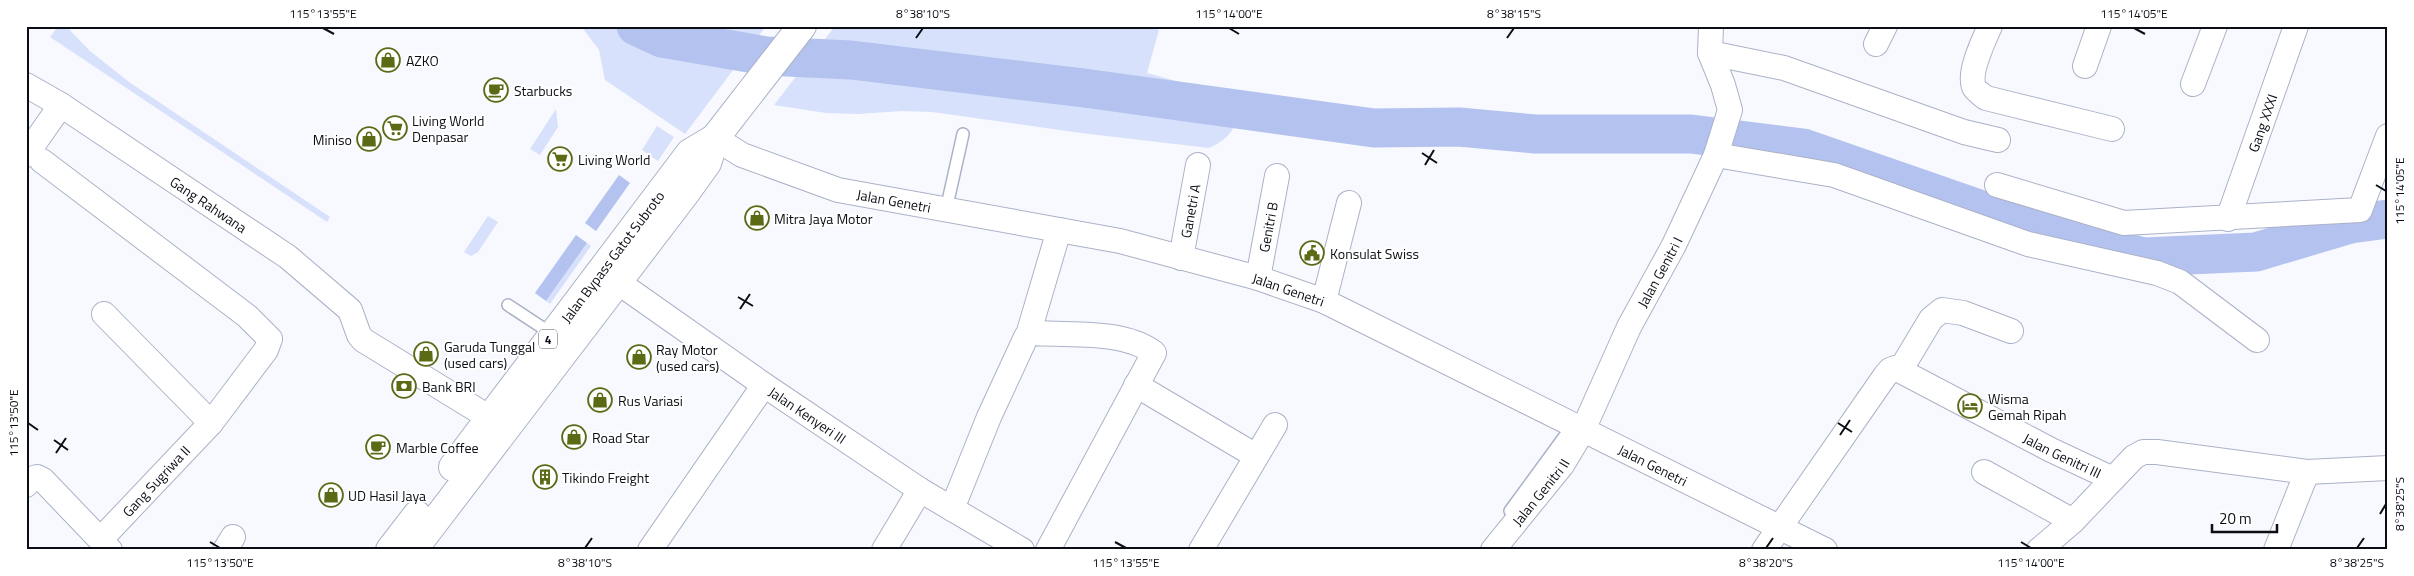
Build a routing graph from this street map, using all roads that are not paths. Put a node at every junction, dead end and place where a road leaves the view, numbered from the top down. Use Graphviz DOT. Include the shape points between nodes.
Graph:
graph roads {
  1 [pos="802,26"];
  2 [pos="1711,26"];
  3 [pos="1990,26"];
  4 [pos="2099,26"];
  5 [pos="2215,26"];
  6 [pos="2296,26"];
  7 [pos="1710,53"];
  8 [pos="2085,66"];
  9 [pos="2192,84"];
  10 [pos="26,85"];
  11 [pos="61,105"];
  12 [pos="723,128"];
  13 [pos="2112,129"];
  14 [pos="963,134"];
  15 [pos="1998,140"];
  16 [pos="2386,146"];
  17 [pos="1717,152"];
  18 [pos="34,158"];
  19 [pos="1198,165"];
  20 [pos="1277,176"];
  21 [pos="1997,185"];
  22 [pos="1349,203"];
  23 [pos="946,210"];
  24 [pos="2228,218"];
  25 [pos="1059,230"];
  26 [pos="1181,258"];
  27 [pos="609,276"];
  28 [pos="1258,278"];
  29 [pos="1324,300"];
  30 [pos="508,305"];
  31 [pos="104,314"];
  32 [pos="2011,331"];
  33 [pos="552,334"];
  34 [pos="1028,335"];
  35 [pos="2257,340"];
  36 [pos="1901,369"];
  37 [pos="1136,384"];
  38 [pos="764,385"];
  39 [pos="490,418"];
  40 [pos="211,423"];
  41 [pos="1275,425"];
  42 [pos="1578,427"];
  43 [pos="1256,456"];
  44 [pos="2388,468"];
  45 [pos="1984,472"];
  46 [pos="2307,472"];
  47 [pos="2113,479"];
  48 [pos="34,482"];
  49 [pos="920,490"];
  50 [pos="952,508"];
  51 [pos="2072,521"];
  52 [pos="1501,523"];
  53 [pos="1780,527"];
  54 [pos="106,545"];
  55 [pos="418,548"];
  56 [pos="390,550"];
  57 [pos="650,550"];
  58 [pos="884,550"];
  59 [pos="1022,550"];
  60 [pos="1048,550"];
  61 [pos="1201,550"];
  62 [pos="1493,550"];
  63 [pos="1764,550"];
  64 [pos="1825,550"];
  65 [pos="2039,550"];
  66 [pos="2276,550"];
  1 -- 12 [label="highway, Jalan Bypass Gatot Subroto / 4"];
  2 -- 7 [label="street"];
  3 -- 13 [label="street" via="1973,80 1975,88 1986,98"];
  4 -- 8 [label="street"];
  5 -- 9 [label="street"];
  6 -- 24 [label="street, Gang XXXI"];
  7 -- 15 [label="street" via="1784,68 1964,132"];
  7 -- 17 [label="street, Jalan Genitri I" via="1730,110"];
  10 -- 11 [label="street, Gang Rahwana"];
  11 -- 18 [label="street"];
  11 -- 39 [label="street, Gang Rahwana" via="288,257 350,310 364,340"];
  12 -- 23 [label="street, Jalan Genetri" via="742,155 838,190"];
  12 -- 27 [label="highway, Jalan Bypass Gatot Subroto / 4" via="690,153"];
  14 -- 23 [label="lane"];
  16 -- 24 [label="street" via="2360,210"];
  17 -- 35 [label="street" via="1834,175 2028,244 2157,272 2180,282"];
  17 -- 42 [label="street, Jalan Genitri I" via="1674,245"];
  18 -- 40 [label="street, Gang Sugriwa II" via="247,316 270,339 266,350"];
  19 -- 26 [label="street, Ganetri A"];
  20 -- 28 [label="street, Genitri B"];
  21 -- 24 [label="street" via="2124,223"];
  22 -- 29 [label="street"];
  23 -- 25 [label="street, Jalan Genetri"];
  25 -- 26 [label="street, Jalan Genetri" via="1120,241"];
  25 -- 34 [label="street"];
  26 -- 28 [label="street, Jalan Genetri"];
  27 -- 33 [label="highway, Jalan Bypass Gatot Subroto / 4"];
  27 -- 38 [label="street, Jalan Kenyeri III"];
  27 -- 55 [label="highway, Jalan Bypass Gatot Subroto / 4"];
  28 -- 29 [label="street, Jalan Genetri"];
  29 -- 42 [label="street, Jalan Genetri"];
  30 -- 33 [label="lane"];
  31 -- 40 [label="street"];
  32 -- 36 [label="street" via="1952,310 1942,310 1931,319"];
  33 -- 39 [label="highway, Jalan Bypass Gatot Subroto / 4"];
  34 -- 37 [label="street" via="1110,337 1134,342 1154,353"];
  34 -- 50 [label="street" via="1002,385"];
  36 -- 47 [label="street, Jalan Genitri III" via="2051,450"];
  36 -- 53 [label="street" via="1890,370 1885,376"];
  37 -- 43 [label="street"];
  37 -- 60 [label="street"];
  38 -- 49 [label="street, Jalan Kenyeri III"];
  38 -- 57 [label="street"];
  39 -- 56 [label="highway, Jalan Bypass Gatot Subroto / 4"];
  40 -- 54 [label="street, Gang Sugriwa II"];
  41 -- 43 [label="street"];
  42 -- 52 [label="lane" via="1563,441"];
  42 -- 53 [label="street, Jalan Genetri"];
  42 -- 62 [label="street, Jalan Genitri II" via="1562,465"];
  43 -- 61 [label="street"];
  44 -- 46 [label="street, Jalan Genitri III"];
  45 -- 51 [label="street"];
  46 -- 47 [label="street, Jalan Genitri III" via="2143,452"];
  46 -- 66 [label="street"];
  47 -- 51 [label="street, Jalan Genitri III"];
  48 -- 54 [label="street"];
  49 -- 50 [label="street, Jalan Kenyeri III"];
  49 -- 58 [label="street"];
  50 -- 59 [label="street, Jalan Kenyeri III"];
  51 -- 65 [label="street, Jalan Genitri III"];
  53 -- 63 [label="street"];
  53 -- 64 [label="street, Jalan Genetri"];
}
